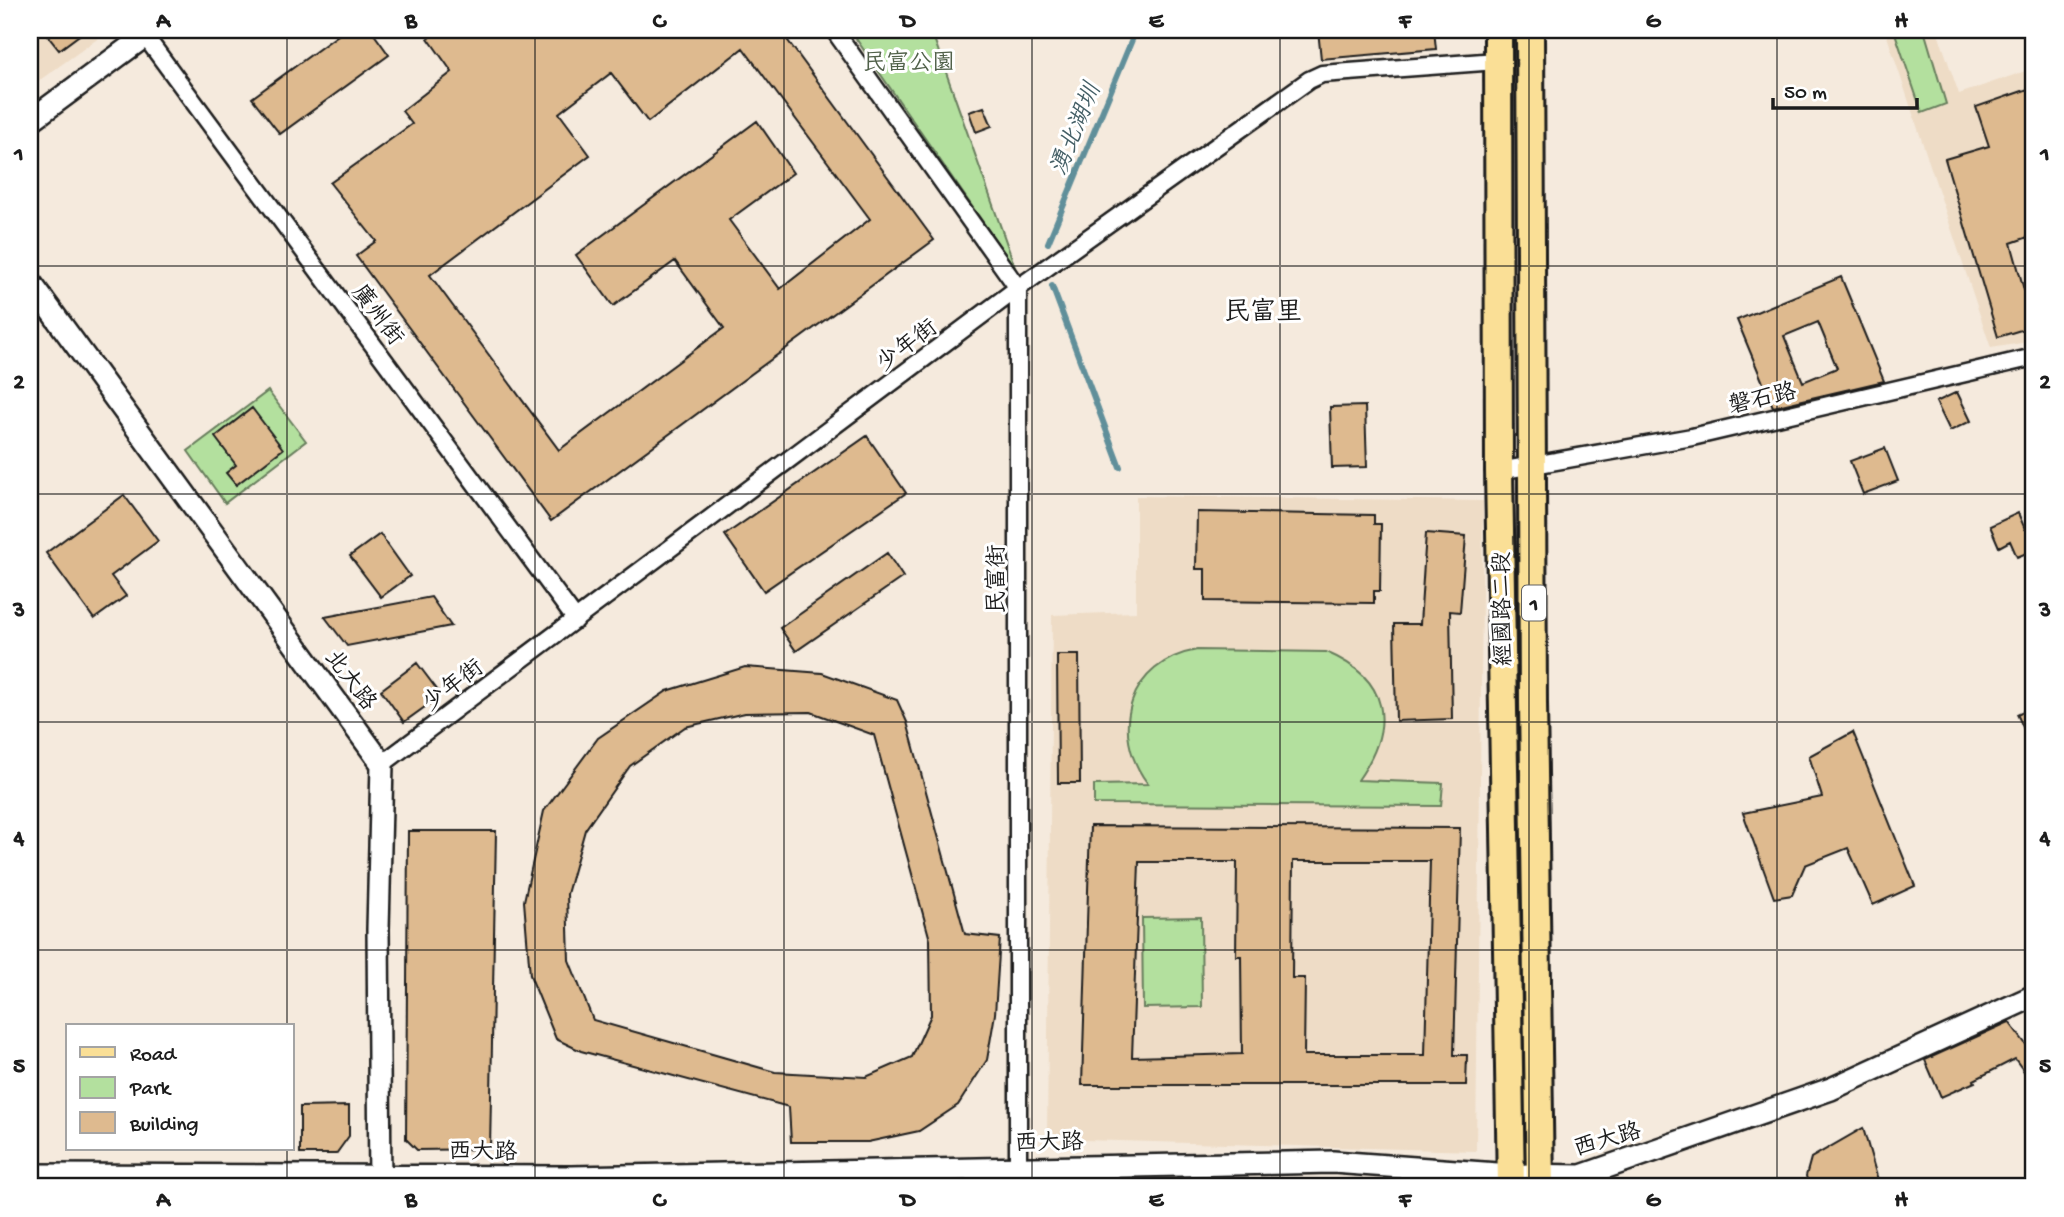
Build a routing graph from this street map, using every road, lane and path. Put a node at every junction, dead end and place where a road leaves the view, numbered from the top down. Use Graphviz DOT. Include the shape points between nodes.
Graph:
graph roads {
  1 [pos="834,30"];
  2 [pos="1498,30"];
  3 [pos="1531,30"];
  4 [pos="149,33"];
  5 [pos="1497,61"];
  6 [pos="30,121"];
  7 [pos="30,282"];
  8 [pos="1018,288"];
  9 [pos="2034,357"];
  10 [pos="1535,465"];
  11 [pos="1499,471"];
  12 [pos="576,620"];
  13 [pos="382,764"];
  14 [pos="2034,996"];
  15 [pos="30,1175"];
  16 [pos="1018,1177"];
  17 [pos="380,1181"];
  18 [pos="1511,1181"];
  19 [pos="1540,1182"];
  1 -- 8 [label="street"];
  2 -- 5 [label="main road, 經國路二段 / 1"];
  3 -- 10 [label="main road, 經國路二段 / 1"];
  4 -- 6 [label="street"];
  4 -- 12 [label="street, 廣州街"];
  5 -- 8 [label="street, 少年街" via="1322,74 1309,80"];
  5 -- 11 [label="main road, 經國路二段 / 1"];
  7 -- 13 [label="street, 北大路"];
  8 -- 12 [label="street, 少年街"];
  8 -- 16 [label="street, 民富街"];
  9 -- 10 [label="street, 磐石路" via="1692,437"];
  10 -- 11 [label="street, 磐石路"];
  10 -- 19 [label="main road, 經國路二段 / 1" via="1533,703"];
  11 -- 18 [label="main road, 經國路二段 / 1"];
  12 -- 13 [label="street, 少年街"];
  13 -- 17 [label="street"];
  14 -- 19 [label="street, 西大路" via="1831,1089 1622,1164"];
  15 -- 17 [label="street, 西大路"];
  16 -- 17 [label="street, 西大路"];
  16 -- 18 [label="street, 西大路" via="1333,1162"];
  18 -- 19 [label="street, 西大路"];
}
